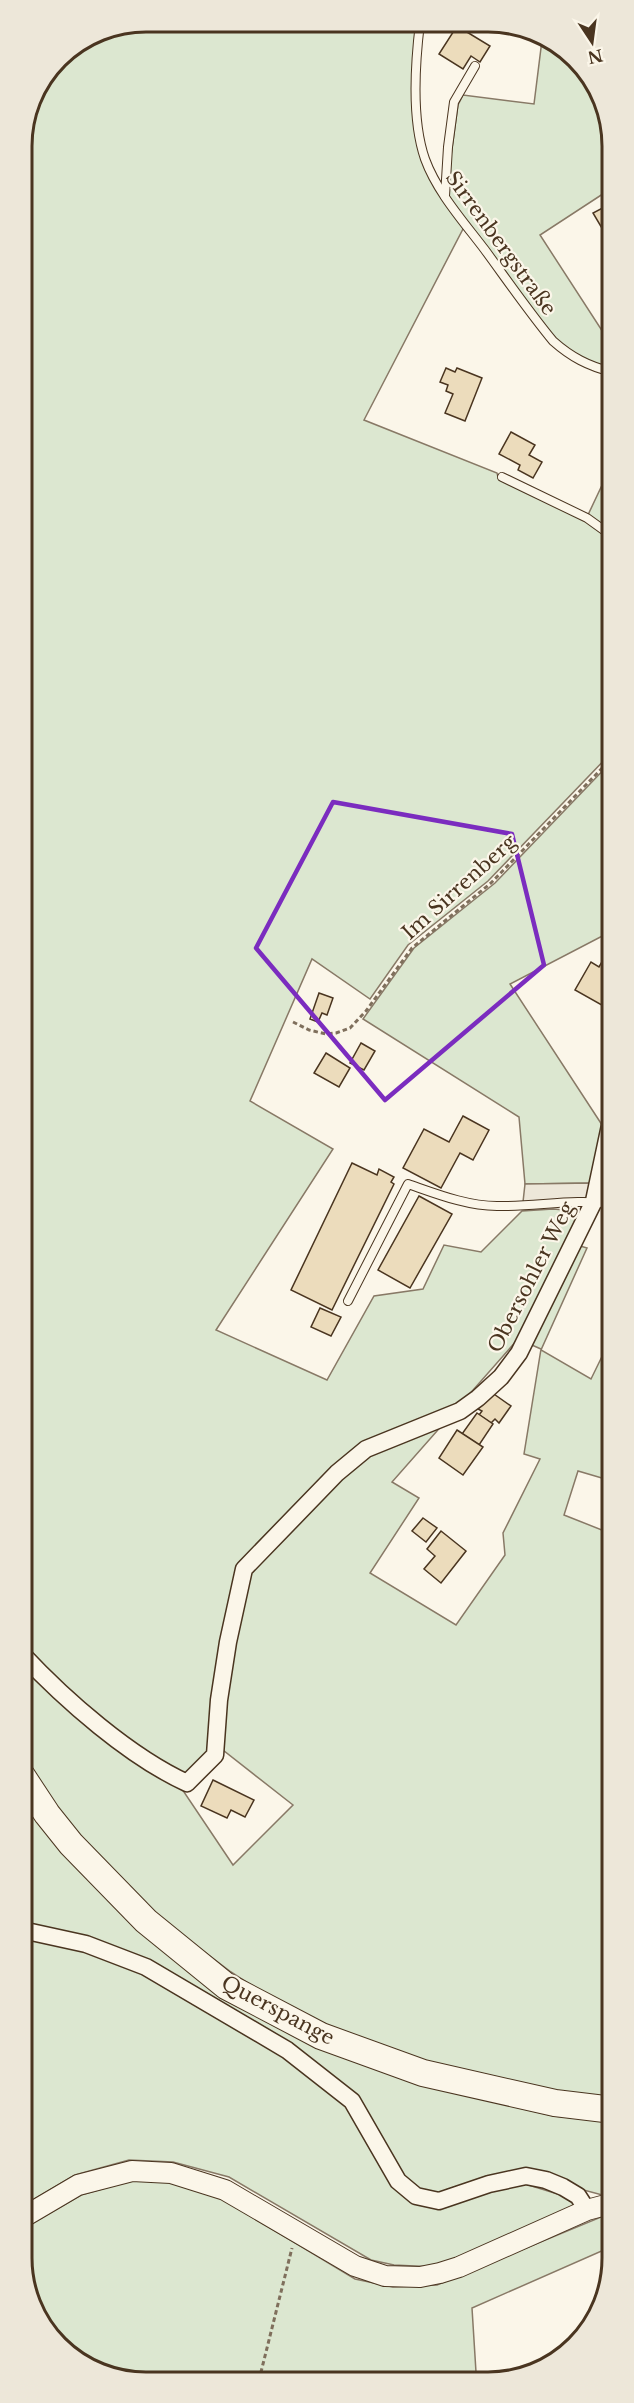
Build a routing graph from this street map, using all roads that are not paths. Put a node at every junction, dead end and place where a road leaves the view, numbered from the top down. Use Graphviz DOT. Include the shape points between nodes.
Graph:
graph roads {
  1 [pos="419,32"];
  2 [pos="475,66"];
  3 [pos="446,196"];
  4 [pos="602,369"];
  5 [pos="502,477"];
  6 [pos="602,529"];
  7 [pos="602,1163"];
  8 [pos="594,1201"];
  9 [pos="602,1202"];
  10 [pos="348,1300"];
  11 [pos="32,1665"];
  12 [pos="32,1791"];
  13 [pos="32,1932"];
  14 [pos="602,2109"];
  15 [pos="602,2206"];
  16 [pos="587,2210"];
  17 [pos="32,2212"];
  1 -- 3 [label="lane, Sirrenbergstraße" via="418,123 424,156"];
  2 -- 3 [label="lane" via="454,102"];
  3 -- 4 [label="lane, Sirrenbergstraße" via="553,341 568,355"];
  5 -- 6 [label="lane"];
  7 -- 8 [label="street, Obersohler Weg"];
  8 -- 9 [label="lane"];
  8 -- 10 [label="lane" via="495,1206 466,1202 408,1184"];
  8 -- 11 [label="street, Obersohler Weg" via="519,1353 501,1377 460,1411 366,1449 337,1473 244,1569 228,1642 215,1755 187,1783 140,1757"];
  12 -- 14 [label="main road, Querspange" via="70,1844 146,1921 226,1986 321,2036 423,2073 555,2103"];
  13 -- 16 [label="street" via="86,1944 146,1967 287,2050 352,2101 398,2181 416,2196 439,2201 526,2176 563,2187 578,2196"];
  15 -- 16 [label="street"];
  16 -- 17 [label="street" via="459,2266 420,2277 385,2276 355,2266 225,2190 171,2173 132,2170 78,2185"];
}
